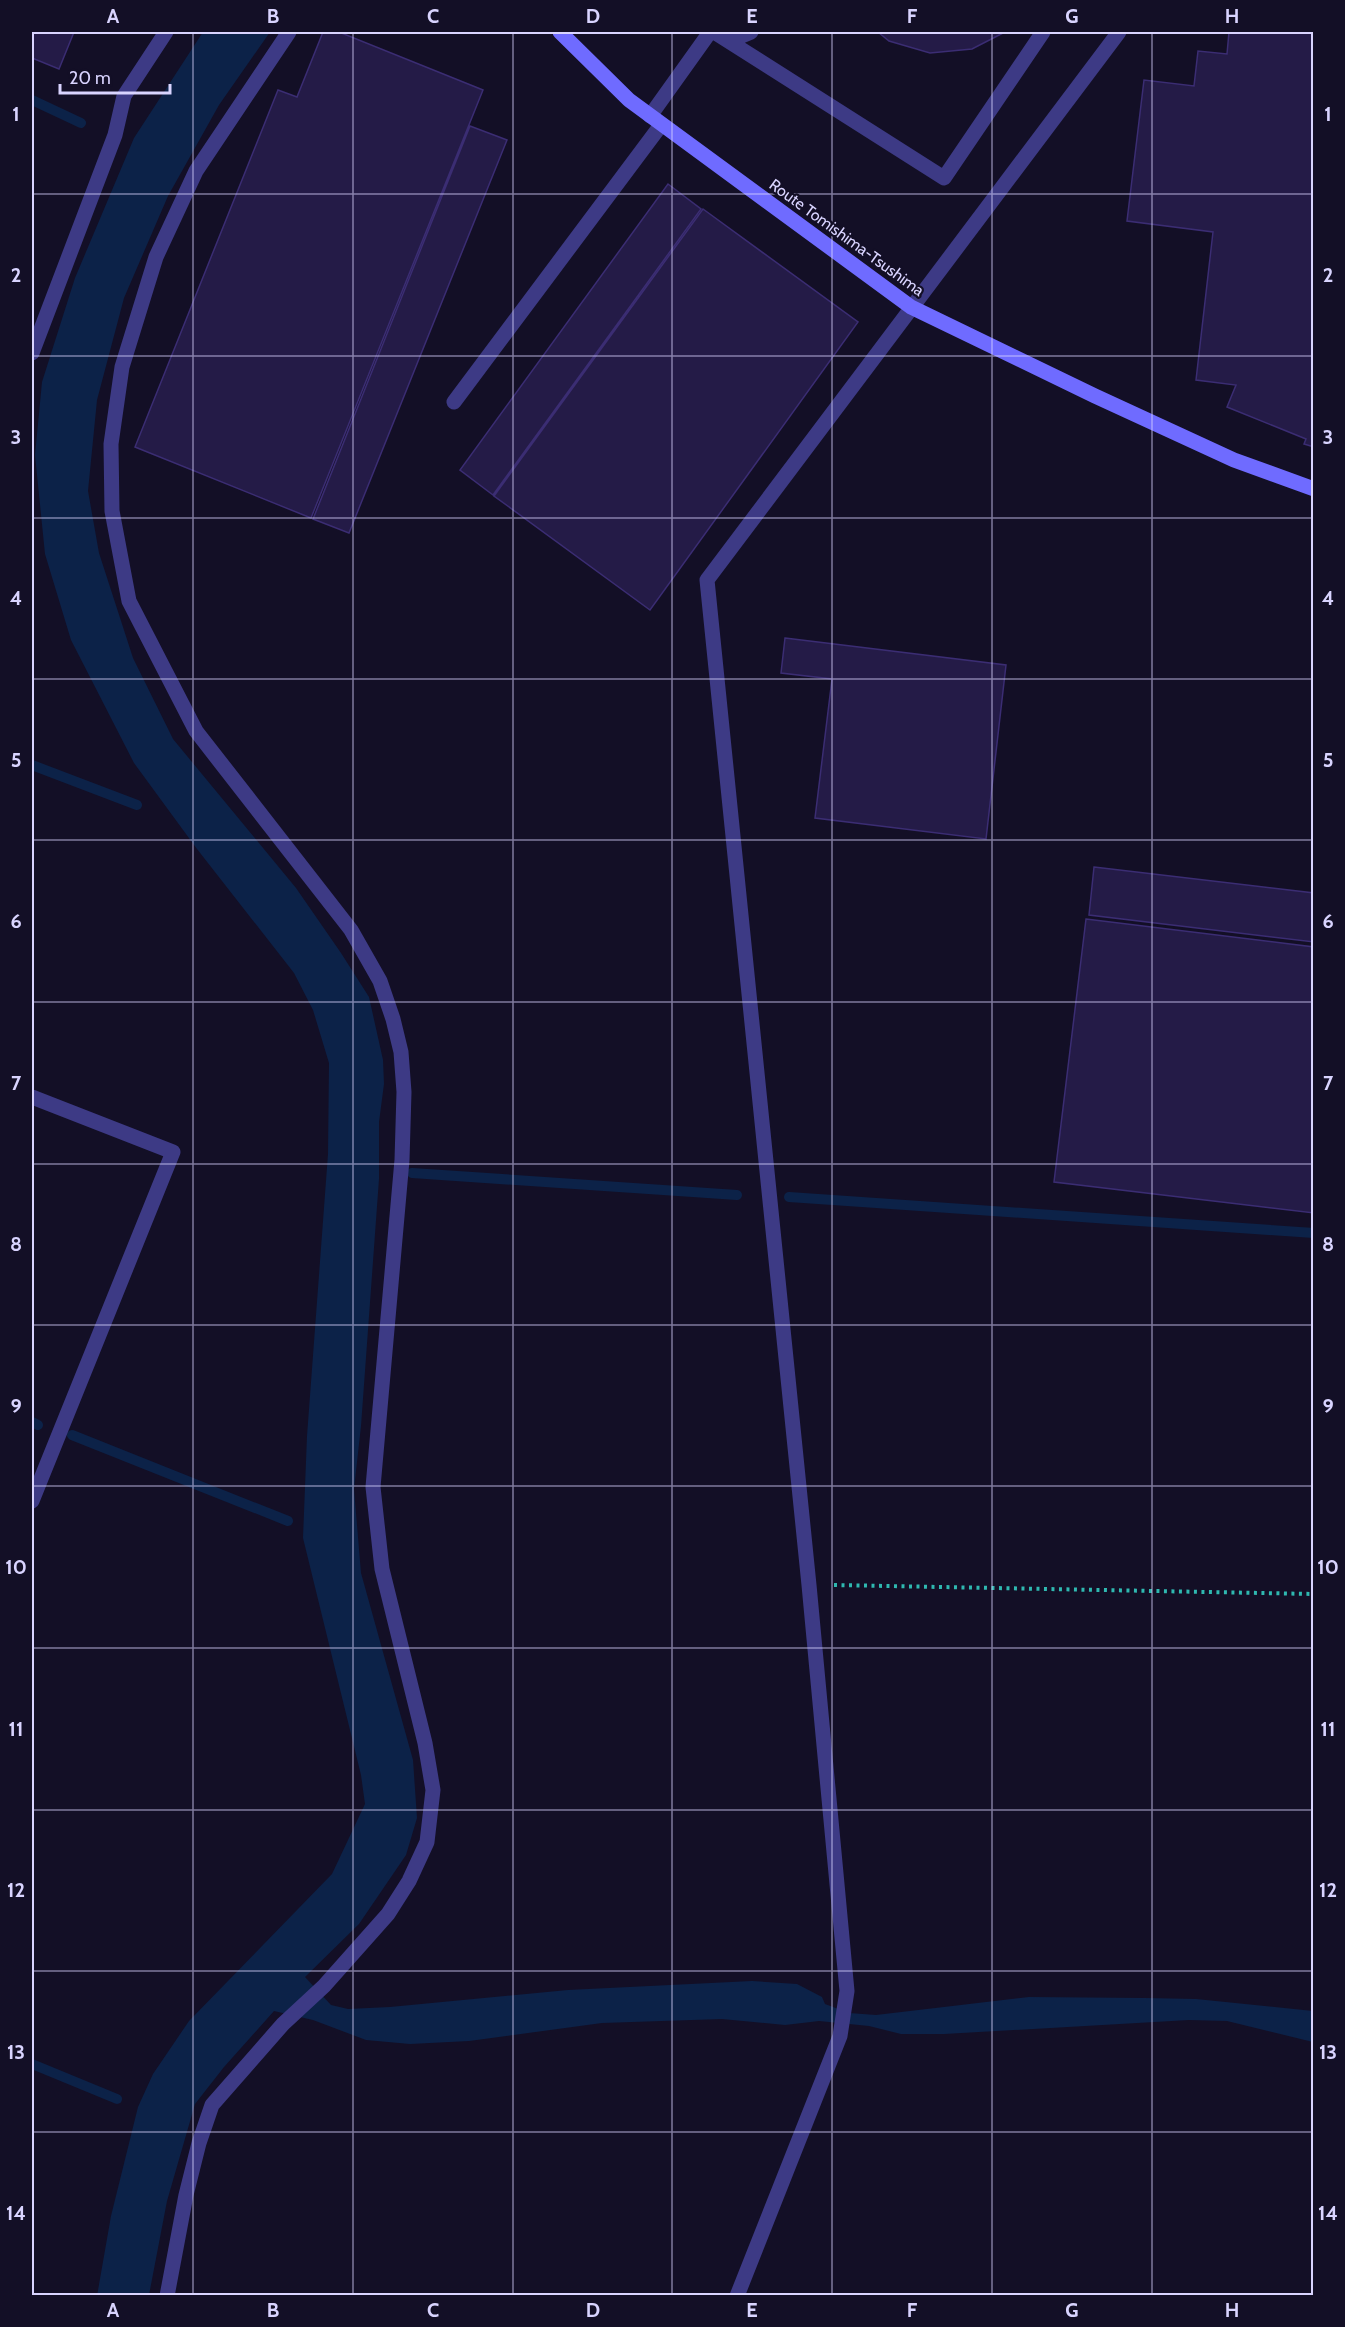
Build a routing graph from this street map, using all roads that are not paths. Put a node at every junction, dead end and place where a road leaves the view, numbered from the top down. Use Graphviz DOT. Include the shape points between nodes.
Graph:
graph roads {
  1 [pos="166,32"];
  2 [pos="289,32"];
  3 [pos="560,32"];
  4 [pos="714,32"];
  5 [pos="751,32"];
  6 [pos="1043,32"];
  7 [pos="1119,32"];
  8 [pos="655,120"];
  9 [pos="910,307"];
  10 [pos="32,352"];
  11 [pos="454,402"];
  12 [pos="1314,489"];
  13 [pos="32,1097"];
  14 [pos="32,1501"];
  15 [pos="167,2295"];
  16 [pos="737,2295"];
  1 -- 10 [label="street" via="124,96 115,135"];
  2 -- 15 [label="street" via="196,171 156,256 122,367 111,444 112,511 129,601 196,731 351,930 380,981 393,1019 404,1092 402,1160 373,1487 382,1569 433,1790 427,1842 388,1914 212,2105 189,2184"];
  3 -- 8 [label="main road, Route Tomishima-Tsushima"];
  4 -- 5 [label="street" via="740,38"];
  4 -- 6 [label="street" via="944,178"];
  4 -- 8 [label="street"];
  7 -- 9 [label="street"];
  8 -- 9 [label="main road, Route Tomishima-Tsushima"];
  8 -- 11 [label="street"];
  9 -- 12 [label="main road, Route Tomishima-Tsushima" via="1213,451"];
  9 -- 16 [label="street" via="707,579 847,1991 840,2036"];
  13 -- 14 [label="street" via="173,1152"];
}
